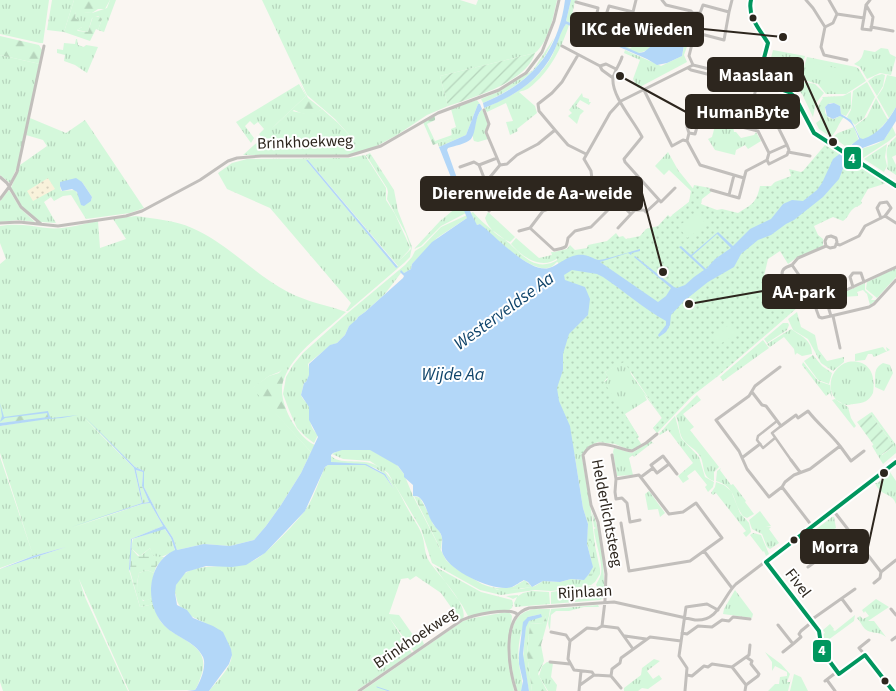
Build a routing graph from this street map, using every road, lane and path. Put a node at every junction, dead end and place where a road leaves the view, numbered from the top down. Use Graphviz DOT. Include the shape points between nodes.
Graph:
graph roads {
  1 [pos="560,0"];
  2 [pos="636,0"];
  3 [pos="662,0"];
  4 [pos="732,0"];
  5 [pos="751,0"];
  6 [pos="806,0"];
  7 [pos="829,0"];
  8 [pos="870,0"];
  9 [pos="576,2"];
  10 [pos="866,5"];
  11 [pos="633,12"];
  12 [pos="729,12"];
  13 [pos="693,13"];
  14 [pos="837,14"];
  15 [pos="606,15"];
  16 [pos="864,18"];
  17 [pos="871,27"];
  18 [pos="825,28"];
  19 [pos="893,31"];
  20 [pos="692,35"];
  21 [pos="44,46"];
  22 [pos="562,46"];
  23 [pos="578,55"];
  24 [pos="622,57"];
  25 [pos="847,60"];
  26 [pos="693,65"];
  27 [pos="600,66"];
  28 [pos="688,68"];
  29 [pos="616,69"];
  30 [pos="614,78"];
  31 [pos="752,80"];
  32 [pos="758,81"];
  33 [pos="644,90"];
  34 [pos="621,101"];
  35 [pos="484,110"];
  36 [pos="701,113"];
  37 [pos="773,117"];
  38 [pos="746,128"];
  39 [pos="555,130"];
  40 [pos="690,133"];
  41 [pos="687,141"];
  42 [pos="787,145"];
  43 [pos="788,152"];
  44 [pos="586,154"];
  45 [pos="769,154"];
  46 [pos="810,156"];
  47 [pos="497,158"];
  48 [pos="767,160"];
  49 [pos="479,165"];
  50 [pos="500,165"];
  51 [pos="460,167"];
  52 [pos="734,175"];
  53 [pos="637,176"];
  54 [pos="0,177"];
  55 [pos="744,178"];
  56 [pos="592,179"];
  57 [pos="486,182"];
  58 [pos="896,185"];
  59 [pos="9,187"];
  60 [pos="675,188"];
  61 [pos="711,190"];
  62 [pos="729,195"];
  63 [pos="500,198"];
  64 [pos="0,199"];
  65 [pos="613,199"];
  66 [pos="659,200"];
  67 [pos="542,211"];
  68 [pos="489,212"];
  69 [pos="631,214"];
  70 [pos="885,216"];
  71 [pos="881,218"];
  72 [pos="0,223"];
  73 [pos="896,223"];
  74 [pos="41,224"];
  75 [pos="530,228"];
  76 [pos="618,228"];
  77 [pos="519,231"];
  78 [pos="836,244"];
  79 [pos="826,246"];
  80 [pos="792,265"];
  81 [pos="896,267"];
  82 [pos="799,275"];
  83 [pos="896,280"];
  84 [pos="864,282"];
  85 [pos="853,287"];
  86 [pos="827,303"];
  87 [pos="815,306"];
  88 [pos="832,316"];
  89 [pos="840,348"];
  90 [pos="780,367"];
  91 [pos="752,392"];
  92 [pos="777,421"];
  93 [pos="781,426"];
  94 [pos="657,434"];
  95 [pos="775,438"];
  96 [pos="760,444"];
  97 [pos="840,446"];
  98 [pos="864,451"];
  99 [pos="612,455"];
  100 [pos="743,457"];
  101 [pos="791,460"];
  102 [pos="896,462"];
  103 [pos="669,464"];
  104 [pos="653,468"];
  105 [pos="800,472"];
  106 [pos="677,474"];
  107 [pos="641,478"];
  108 [pos="616,479"];
  109 [pos="782,487"];
  110 [pos="833,510"];
  111 [pos="640,520"];
  112 [pos="621,523"];
  113 [pos="812,526"];
  114 [pos="852,535"];
  115 [pos="704,551"];
  116 [pos="766,562"];
  117 [pos="894,562"];
  118 [pos="808,567"];
  119 [pos="896,568"];
  120 [pos="881,572"];
  121 [pos="874,583"];
  122 [pos="732,588"];
  123 [pos="855,589"];
  124 [pos="842,599"];
  125 [pos="605,601"];
  126 [pos="891,608"];
  127 [pos="718,610"];
  128 [pos="851,611"];
  129 [pos="517,614"];
  130 [pos="896,615"];
  131 [pos="684,617"];
  132 [pos="750,619"];
  133 [pos="811,621"];
  134 [pos="778,625"];
  135 [pos="602,626"];
  136 [pos="551,632"];
  137 [pos="682,633"];
  138 [pos="624,636"];
  139 [pos="896,637"];
  140 [pos="646,639"];
  141 [pos="869,640"];
  142 [pos="892,640"];
  143 [pos="570,641"];
  144 [pos="680,641"];
  145 [pos="750,644"];
  146 [pos="792,644"];
  147 [pos="633,649"];
  148 [pos="783,652"];
  149 [pos="865,655"];
  150 [pos="746,657"];
  151 [pos="550,662"];
  152 [pos="571,664"];
  153 [pos="732,667"];
  154 [pos="581,670"];
  155 [pos="838,671"];
  156 [pos="594,674"];
  157 [pos="687,675"];
  158 [pos="611,676"];
  159 [pos="580,685"];
  160 [pos="746,685"];
  161 [pos="621,688"];
  162 [pos="359,691"];
  163 [pos="516,691"];
  164 [pos="579,691"];
  165 [pos="685,691"];
  166 [pos="745,691"];
  167 [pos="835,691"];
  168 [pos="893,691"];
  1 -- 74 [label="street, Brinkhoekweg" via="542,52 526,73 499,90 438,113 381,146 348,156 237,158 135,214 52,226"];
  2 -- 11 [label="street"];
  3 -- 13 [label="street" via="666,5"];
  4 -- 12 [label="street"];
  5 -- 32 [label="street" via="750,13 768,43"];
  6 -- 18 [label="street"];
  7 -- 14 [label="street"];
  8 -- 10 [label="street"];
  9 -- 15 [label="street" via="598,8 597,12"];
  10 -- 16 [label="street"];
  10 -- 17 [label="street" via="873,17"];
  11 -- 15 [label="street" via="625,20"];
  11 -- 15 [label="street" via="609,6"];
  12 -- 13 [label="street" via="703,5 700,13"];
  12 -- 20 [label="street" via="724,40 697,33"];
  13 -- 20 [label="street"];
  14 -- 16 [label="street"];
  14 -- 18 [label="street" via="834,23"];
  16 -- 17 [label="street" via="862,29 871,30"];
  17 -- 19 [label="street"];
  18 -- 25 [label="street" via="821,47 824,55"];
  20 -- 26 [label="street" via="689,56"];
  21 -- 59 [label="street" via="19,166"];
  22 -- 23 [label="street"];
  23 -- 27 [label="street"];
  23 -- 39 [label="street" via="562,82 538,104 539,111"];
  24 -- 29 [label="street"];
  26 -- 28 [label="street"];
  26 -- 31 [label="street"];
  27 -- 29 [label="street" via="606,64"];
  27 -- 30 [label="street"];
  28 -- 31 [label="street" via="747,84"];
  28 -- 33 [label="street"];
  29 -- 30 [label="street"];
  30 -- 34 [label="street" via="614,87"];
  31 -- 32 [label="street"];
  32 -- 38 [label="street"];
  32 -- 58 [label="street" via="792,94 814,133"];
  33 -- 34 [label="street"];
  33 -- 41 [label="street" via="672,146"];
  34 -- 44 [label="street" via="610,113"];
  34 -- 53 [label="street" via="642,137 624,159"];
  35 -- 47 [label="street" via="489,124 486,132"];
  36 -- 38 [label="street"];
  36 -- 40 [label="street" via="695,134"];
  36 -- 40 [label="street" via="691,111 687,127"];
  37 -- 42 [label="street"];
  38 -- 45 [label="street" via="758,131"];
  39 -- 44 [label="street" via="568,145"];
  39 -- 50 [label="street" via="507,164"];
  40 -- 41 [label="street"];
  41 -- 52 [label="street" via="700,165"];
  42 -- 43 [label="street"];
  42 -- 45 [label="street"];
  43 -- 46 [label="street"];
  43 -- 48 [label="street" via="769,164"];
  44 -- 56 [label="street" via="584,159"];
  45 -- 48 [label="street"];
  47 -- 49 [label="street"];
  47 -- 50 [label="street"];
  48 -- 55 [label="street" via="746,171"];
  49 -- 51 [label="street" via="474,162"];
  49 -- 57 [label="street"];
  50 -- 57 [label="street"];
  52 -- 55 [label="street"];
  52 -- 62 [label="street"];
  53 -- 65 [label="street"];
  53 -- 66 [label="street"];
  54 -- 59 [label="street"];
  55 -- 62 [label="street" via="739,198"];
  56 -- 65 [label="street"];
  56 -- 67 [label="street"];
  57 -- 63 [label="street"];
  59 -- 64 [label="street"];
  59 -- 74 [label="street" via="21,207"];
  60 -- 66 [label="street" via="661,202"];
  61 -- 62 [label="street"];
  63 -- 67 [label="street" via="514,188"];
  63 -- 68 [label="street"];
  65 -- 69 [label="street"];
  65 -- 75 [label="street" via="612,206 591,227 574,231 566,247 554,250"];
  66 -- 69 [label="street" via="646,212 635,210"];
  67 -- 75 [label="street"];
  69 -- 76 [label="street"];
  70 -- 71 [label="street"];
  70 -- 71 [label="street" via="891,208 884,202 877,208"];
  70 -- 73 [label="street"];
  71 -- 78 [label="street" via="865,226 859,236"];
  72 -- 74 [label="street, Brinkhoekweg"];
  75 -- 77 [label="street"];
  78 -- 79 [label="street" via="830,248"];
  78 -- 79 [label="street" via="836,238 829,236 825,239"];
  79 -- 80 [label="street" via="798,258"];
  80 -- 82 [label="street"];
  80 -- 82 [label="street" via="784,269 783,277 789,280"];
  81 -- 84 [label="street"];
  82 -- 87 [label="street" via="813,296"];
  83 -- 88 [label="street" via="869,307"];
  84 -- 85 [label="street"];
  84 -- 85 [label="street" via="861,273 853,273 850,277"];
  85 -- 86 [label="street" via="844,291 840,298"];
  86 -- 87 [label="street"];
  86 -- 88 [label="street"];
  87 -- 88 [label="street" via="819,317"];
  88 -- 89 [label="street"];
  90 -- 91 [label="street"];
  91 -- 92 [label="street"];
  91 -- 100 [label="street" via="716,420"];
  92 -- 93 [label="street"];
  92 -- 96 [label="street" via="758,436"];
  93 -- 95 [label="street" via="772,433"];
  93 -- 97 [label="street" via="808,411"];
  94 -- 125 [label="street, Helderlichtsteeg" via="632,452 600,443 583,455 606,574"];
  95 -- 96 [label="street" via="763,448"];
  95 -- 101 [label="street"];
  96 -- 100 [label="street"];
  97 -- 98 [label="street" via="851,461"];
  97 -- 105 [label="street" via="810,469"];
  99 -- 108 [label="street"];
  100 -- 109 [label="street" via="769,497"];
  101 -- 105 [label="street"];
  102 -- 110 [label="street"];
  103 -- 104 [label="street" via="657,474"];
  103 -- 104 [label="street" via="663,456 651,465"];
  103 -- 106 [label="street"];
  104 -- 107 [label="street"];
  105 -- 109 [label="street"];
  107 -- 108 [label="street" via="639,475"];
  107 -- 115 [label="street" via="669,514 683,512 696,503 722,538"];
  108 -- 111 [label="street" via="616,499 622,498 627,503 630,522"];
  109 -- 113 [label="street"];
  110 -- 113 [label="street"];
  110 -- 114 [label="street"];
  112 -- 115 [label="street" via="629,571 690,561"];
  113 -- 116 [label="street"];
  114 -- 118 [label="street"];
  114 -- 120 [label="street"];
  115 -- 122 [label="street"];
  116 -- 122 [label="street"];
  116 -- 133 [label="street, Fivel"];
  117 -- 119 [label="street"];
  117 -- 120 [label="street"];
  120 -- 121 [label="street"];
  122 -- 127 [label="street"];
  123 -- 124 [label="street, Fivel"];
  124 -- 128 [label="street"];
  124 -- 133 [label="street, Fivel"];
  125 -- 129 [label="street, Rijnlaan" via="529,608"];
  125 -- 131 [label="street, Rijnlaan"];
  125 -- 135 [label="street"];
  126 -- 130 [label="street"];
  127 -- 131 [label="street, Rijnlaan" via="702,620"];
  127 -- 131 [label="street" via="707,604 686,607"];
  129 -- 162 [label="street, Brinkhoekweg" via="511,611 462,620"];
  129 -- 163 [label="street" via="509,652"];
  131 -- 137 [label="street"];
  132 -- 137 [label="street" via="722,620 712,627 698,626 687,634"];
  133 -- 146 [label="street, Fivel" via="800,631 801,638"];
  133 -- 155 [label="street, Fivel" via="820,633 822,651"];
  134 -- 146 [label="street"];
  135 -- 138 [label="street" via="618,628"];
  135 -- 143 [label="street" via="597,630 587,628"];
  136 -- 143 [label="street" via="566,635"];
  137 -- 144 [label="street"];
  138 -- 140 [label="street"];
  138 -- 147 [label="street"];
  139 -- 142 [label="street"];
  140 -- 144 [label="street"];
  140 -- 147 [label="street"];
  141 -- 149 [label="street" via="859,648"];
  143 -- 152 [label="street" via="568,659"];
  144 -- 157 [label="street" via="678,656 688,668"];
  145 -- 150 [label="street"];
  146 -- 148 [label="street, Fivel"];
  147 -- 158 [label="street" via="612,669"];
  149 -- 155 [label="street" via="839,674"];
  149 -- 168 [label="street"];
  150 -- 153 [label="street"];
  150 -- 160 [label="street" via="759,674"];
  151 -- 152 [label="street"];
  152 -- 154 [label="street" via="574,670"];
  153 -- 157 [label="street" via="712,664 692,676"];
  153 -- 160 [label="street"];
  154 -- 156 [label="street"];
  154 -- 159 [label="street"];
  155 -- 167 [label="street" via="826,681"];
  156 -- 158 [label="street"];
  156 -- 159 [label="street"];
  157 -- 165 [label="street"];
  158 -- 161 [label="street"];
  159 -- 164 [label="street"];
  160 -- 166 [label="street"];
}
